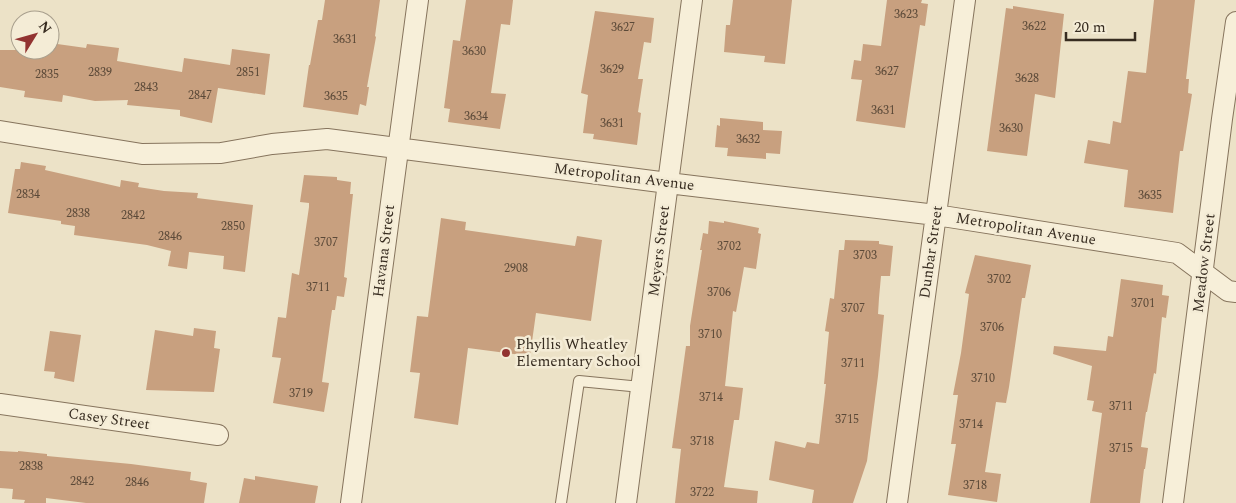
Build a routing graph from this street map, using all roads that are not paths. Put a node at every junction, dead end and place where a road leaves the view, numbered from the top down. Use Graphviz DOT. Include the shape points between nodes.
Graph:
graph roads {
  1 [pos="418,0"];
  2 [pos="692,0"];
  3 [pos="965,0"];
  4 [pos="1236,22"];
  5 [pos="1229,120"];
  6 [pos="0,132"];
  7 [pos="398,148"];
  8 [pos="668,183"];
  9 [pos="936,215"];
  10 [pos="1202,271"];
  11 [pos="1236,292"];
  12 [pos="641,387"];
  13 [pos="0,404"];
  14 [pos="218,434"];
  15 [pos="351,503"];
  16 [pos="561,503"];
  17 [pos="626,503"];
  18 [pos="897,503"];
  19 [pos="1173,503"];
  1 -- 7 [label="street, Havana Street"];
  2 -- 8 [label="street, Meyers Street"];
  3 -- 9 [label="street, Dunbar Street"];
  4 -- 5 [label="street, Meadow Street"];
  5 -- 10 [label="street, Meadow Street"];
  6 -- 7 [label="street, Metropolitan Avenue" via="142,154 221,153 327,139"];
  7 -- 8 [label="street, Metropolitan Avenue"];
  7 -- 15 [label="street, Havana Street"];
  8 -- 9 [label="street, Metropolitan Avenue"];
  8 -- 12 [label="street, Meyers Street"];
  9 -- 10 [label="street, Metropolitan Avenue" via="1177,253"];
  9 -- 18 [label="street, Dunbar Street"];
  10 -- 11 [label="street, Metropolitan Avenue" via="1228,291"];
  10 -- 19 [label="street, Meadow Street"];
  12 -- 16 [label="lane" via="579,381"];
  12 -- 17 [label="street, Meyers Street"];
  13 -- 14 [label="street, Casey Street"];
}
